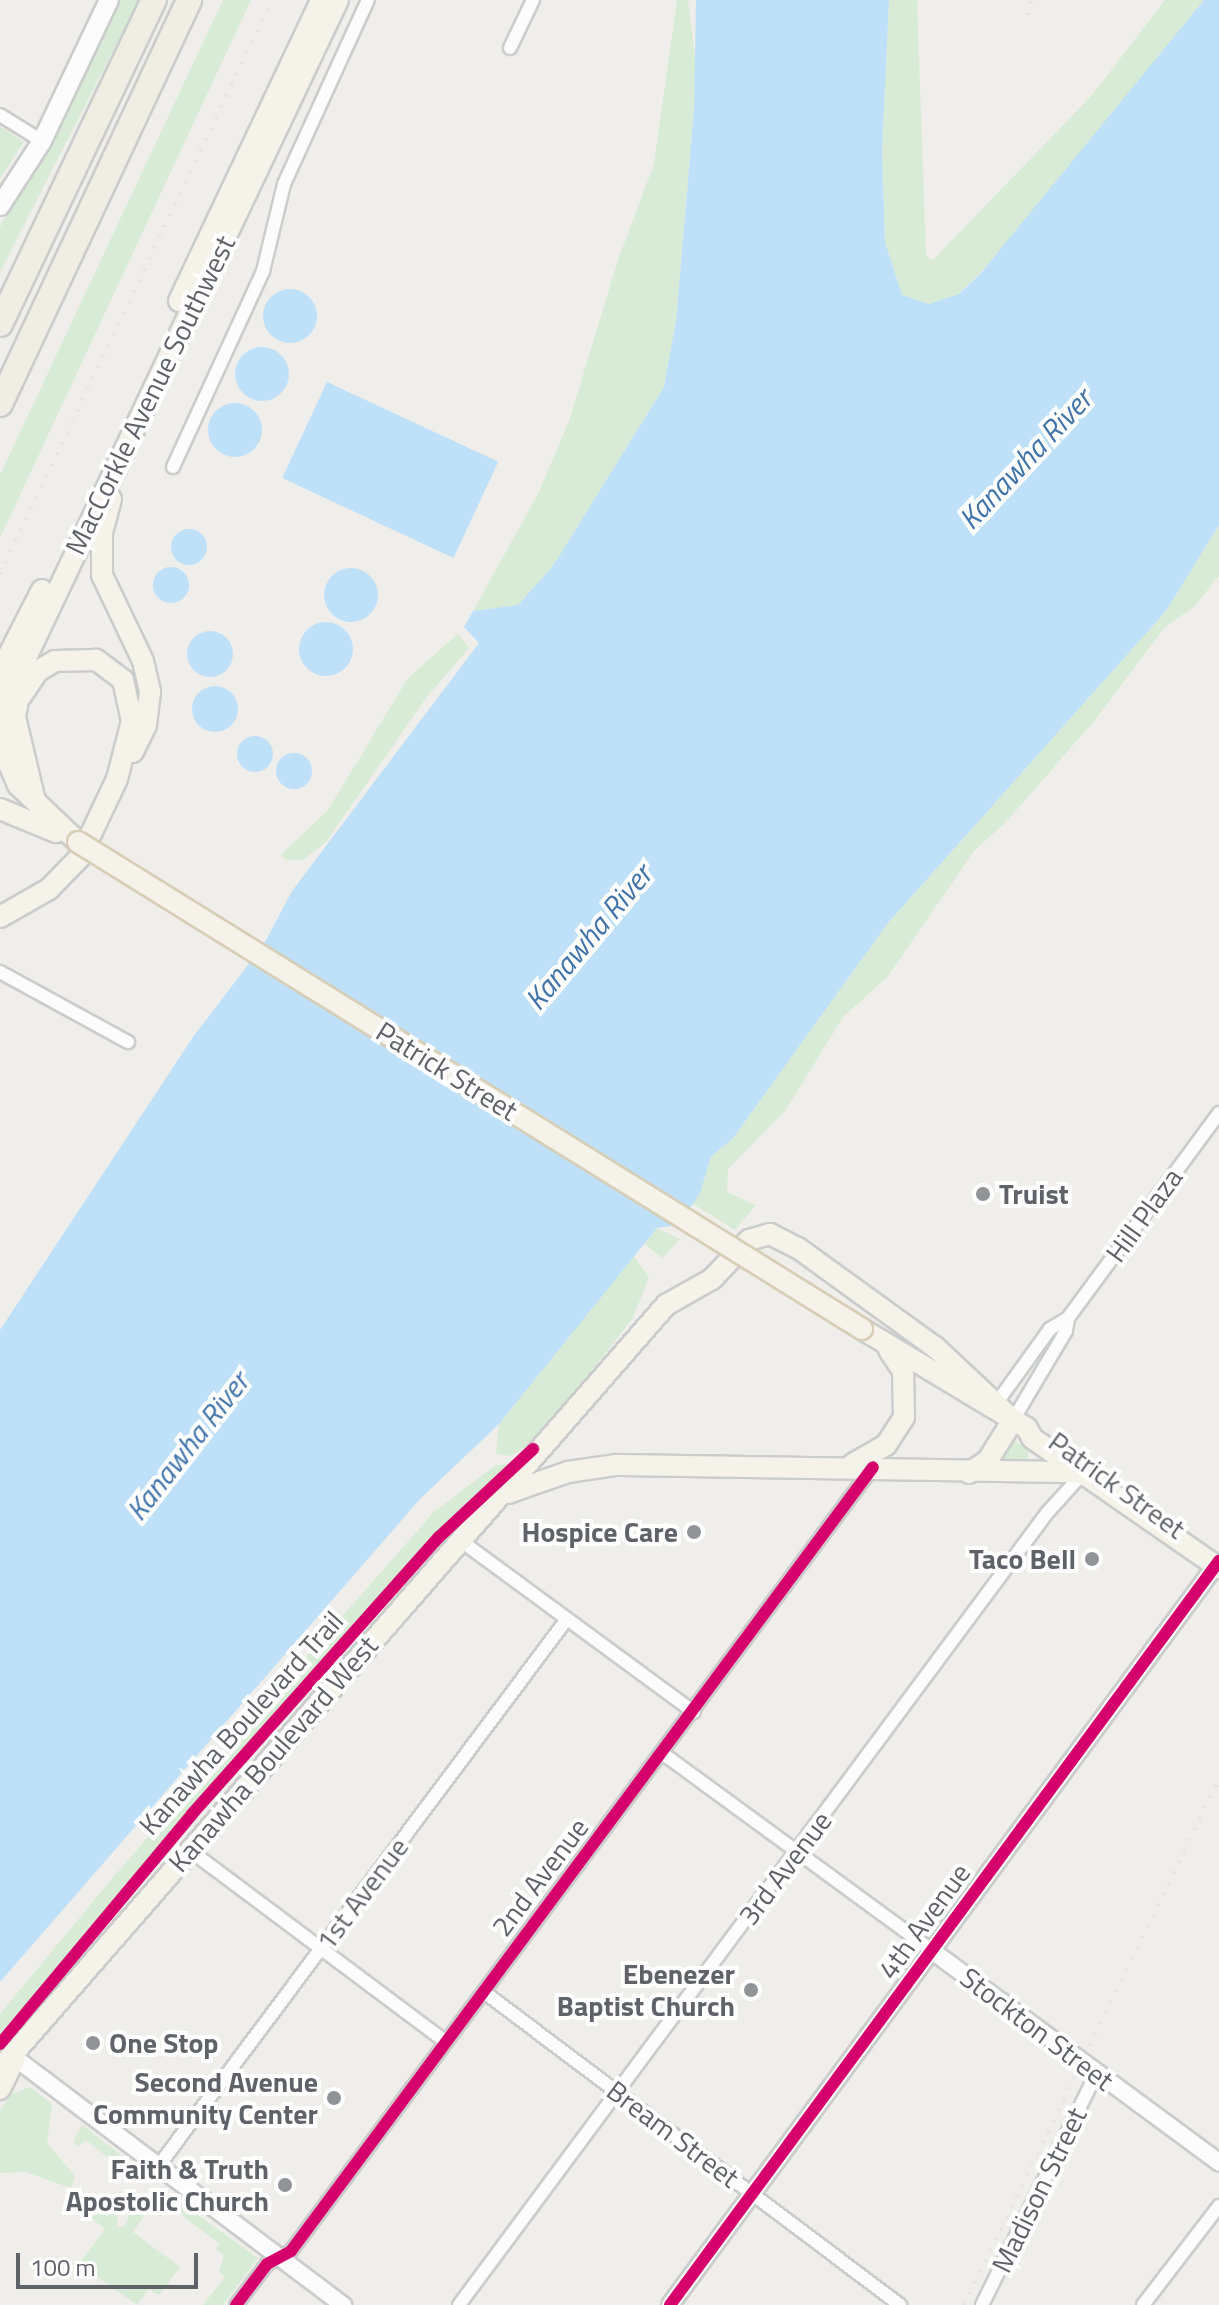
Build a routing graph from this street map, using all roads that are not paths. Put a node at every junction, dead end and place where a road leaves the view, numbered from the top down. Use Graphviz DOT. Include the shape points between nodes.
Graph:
graph roads {
  1 [pos="109,0"];
  2 [pos="154,0"];
  3 [pos="189,0"];
  4 [pos="321,0"];
  5 [pos="338,0"];
  6 [pos="368,0"];
  7 [pos="533,0"];
  8 [pos="510,48"];
  9 [pos="0,115"];
  10 [pos="42,141"];
  11 [pos="0,206"];
  12 [pos="0,324"];
  13 [pos="0,404"];
  14 [pos="133,431"];
  15 [pos="173,467"];
  16 [pos="23,628"];
  17 [pos="0,672"];
  18 [pos="15,717"];
  19 [pos="117,779"];
  20 [pos="0,809"];
  21 [pos="34,809"];
  22 [pos="0,917"];
  23 [pos="0,972"];
  24 [pos="128,1042"];
  25 [pos="1219,1113"];
  26 [pos="1068,1318"];
  27 [pos="884,1343"];
  28 [pos="995,1406"];
  29 [pos="1020,1424"];
  30 [pos="552,1442"];
  31 [pos="846,1467"];
  32 [pos="873,1467"];
  33 [pos="1084,1472"];
  34 [pos="969,1473"];
  35 [pos="557,1475"];
  36 [pos="507,1493"];
  37 [pos="461,1541"];
  38 [pos="1213,1562"];
  39 [pos="567,1619"];
  40 [pos="694,1712"];
  41 [pos="662,1753"];
  42 [pos="188,1849"];
  43 [pos="799,1851"];
  44 [pos="320,1950"];
  45 [pos="931,1950"];
  46 [pos="484,1992"];
  47 [pos="445,2041"];
  48 [pos="8,2063"];
  49 [pos="1096,2074"];
  50 [pos="0,2089"];
  51 [pos="616,2091"];
  52 [pos="1219,2162"];
  53 [pos="157,2168"];
  54 [pos="754,2195"];
  55 [pos="1219,2206"];
  56 [pos="279,2257"];
  57 [pos="885,2294"];
  58 [pos="236,2305"];
  59 [pos="343,2305"];
  60 [pos="459,2305"];
  61 [pos="670,2305"];
  62 [pos="876,2305"];
  63 [pos="900,2305"];
  64 [pos="982,2305"];
  65 [pos="1143,2305"];
  1 -- 10 [label="main road"];
  2 -- 12 [label="highway"];
  3 -- 13 [label="highway"];
  4 -- 16 [label="main road, MacCorkle Avenue Southwest"];
  5 -- 14 [label="main road, MacCorkle Avenue Southwest"];
  6 -- 15 [label="street" via="284,184 263,271"];
  7 -- 8 [label="street"];
  9 -- 10 [label="street"];
  10 -- 11 [label="main road"];
  14 -- 18 [label="main road, MacCorkle Avenue Southwest" via="25,660"];
  14 -- 19 [label="main road" via="109,505 100,557 108,596 148,676 150,707 140,741"];
  16 -- 17 [label="main road"];
  16 -- 21 [label="main road, Patrick Street" via="5,679 0,723 14,775"];
  18 -- 19 [label="main road" via="29,681 55,661 79,657 111,667 123,680 132,708"];
  18 -- 21 [label="main road, MacCorkle Avenue Southwest"];
  19 -- 22 [label="main road" via="92,838 68,873"];
  20 -- 21 [label="main road"];
  21 -- 27 [label="main road, Patrick Street, bridge" via="78,842"];
  23 -- 24 [label="street"];
  25 -- 26 [label="street, Hill Plaza"];
  26 -- 28 [label="street, Hill Plaza" via="1050,1329"];
  26 -- 29 [label="street, Hill Plaza"];
  27 -- 28 [label="main road, Patrick Street"];
  27 -- 31 [label="main road" via="903,1371 904,1417 886,1445"];
  28 -- 29 [label="main road"];
  28 -- 30 [label="main road, Kanawha Boulevard West" via="935,1347 782,1238 761,1234 712,1279 666,1305"];
  29 -- 33 [label="main road, Patrick Street"];
  29 -- 34 [label="main road"];
  29 -- 38 [label="main road, Patrick Street" via="1039,1429 1080,1455 1195,1542"];
  30 -- 35 [label="main road" via="545,1464"];
  30 -- 36 [label="main road, Kanawha Boulevard West"];
  31 -- 32 [label="main road, Kanawha Boulevard West"];
  31 -- 35 [label="main road, Kanawha Boulevard West" via="616,1465"];
  32 -- 34 [label="main road, Kanawha Boulevard West"];
  32 -- 40 [label="street, 2nd Avenue"];
  33 -- 34 [label="main road, Kanawha Boulevard West"];
  33 -- 38 [label="main road, Patrick Street" via="1190,1551"];
  33 -- 43 [label="street, 3rd Avenue" via="1047,1513"];
  35 -- 36 [label="main road, Kanawha Boulevard West"];
  36 -- 37 [label="main road, Kanawha Boulevard West"];
  37 -- 39 [label="street"];
  37 -- 42 [label="main road, Kanawha Boulevard West"];
  38 -- 45 [label="street, 4th Avenue"];
  39 -- 40 [label="street"];
  39 -- 44 [label="street, 1st Avenue"];
  40 -- 41 [label="street, 2nd Avenue"];
  41 -- 43 [label="street, Stockton Street"];
  41 -- 46 [label="street, 2nd Avenue"];
  42 -- 44 [label="street"];
  42 -- 48 [label="main road, Kanawha Boulevard West"];
  43 -- 45 [label="street, Stockton Street"];
  43 -- 51 [label="street, 3rd Avenue"];
  44 -- 47 [label="street"];
  44 -- 53 [label="street, 1st Avenue"];
  45 -- 49 [label="street, Stockton Street"];
  45 -- 54 [label="street, 4th Avenue"];
  46 -- 47 [label="street, 2nd Avenue"];
  46 -- 51 [label="street, Bream Street"];
  47 -- 56 [label="street, 2nd Avenue" via="291,2251"];
  48 -- 50 [label="main road, Kanawha Boulevard West"];
  48 -- 53 [label="street"];
  49 -- 52 [label="street, Stockton Street"];
  49 -- 64 [label="street, Madison Street"];
  51 -- 54 [label="street, Bream Street"];
  51 -- 60 [label="street, 3rd Avenue"];
  53 -- 56 [label="street"];
  54 -- 57 [label="street, Bream Street"];
  54 -- 61 [label="street, 4th Avenue"];
  55 -- 65 [label="street"];
  56 -- 58 [label="street, 2nd Avenue" via="267,2264"];
  56 -- 59 [label="street"];
  57 -- 62 [label="street"];
  57 -- 63 [label="street, Bream Street"];
}
